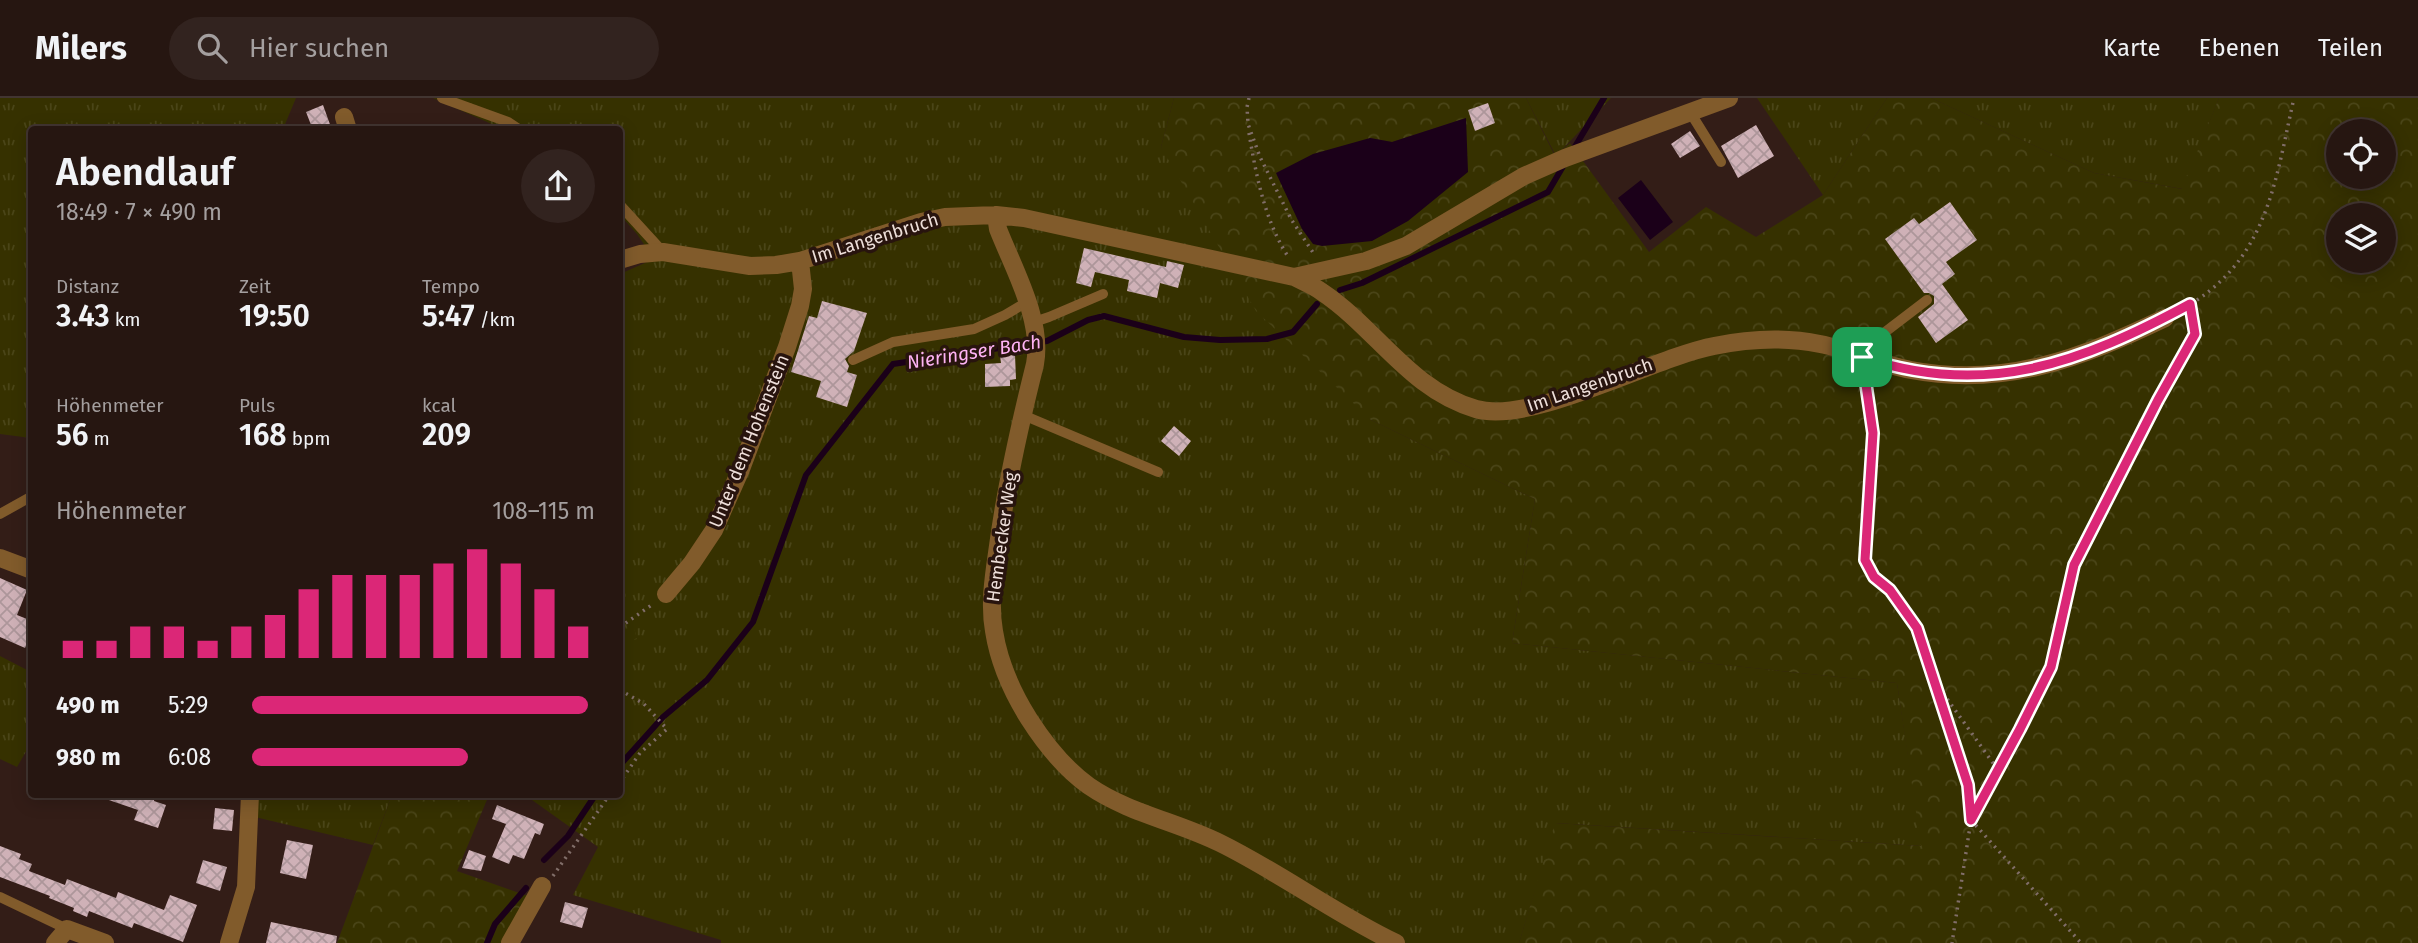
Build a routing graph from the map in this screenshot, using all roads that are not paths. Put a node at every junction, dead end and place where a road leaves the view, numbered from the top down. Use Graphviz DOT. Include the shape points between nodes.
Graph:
graph roads {
  1 [pos="442,98"];
  2 [pos="1729,98"];
  3 [pos="1690,113"];
  4 [pos="514,126"];
  5 [pos="1721,162"];
  6 [pos="623,208"];
  7 [pos="996,215"];
  8 [pos="663,252"];
  9 [pos="623,259"];
  10 [pos="800,261"];
  11 [pos="1294,270"];
  12 [pos="1103,294"];
  13 [pos="1927,300"];
  14 [pos="1027,302"];
  15 [pos="2165,318"];
  16 [pos="1036,336"];
  17 [pos="1859,356"];
  18 [pos="853,360"];
  19 [pos="1023,415"];
  20 [pos="1158,472"];
  21 [pos="28,498"];
  22 [pos="0,514"];
  23 [pos="0,558"];
  24 [pos="28,568"];
  25 [pos="666,594"];
  26 [pos="250,798"];
  27 [pos="542,886"];
  28 [pos="0,897"];
  29 [pos="67,929"];
  30 [pos="55,943"];
  31 [pos="105,943"];
  32 [pos="229,943"];
  33 [pos="510,943"];
  34 [pos="1396,943"];
  1 -- 4 [label="lane"];
  2 -- 3 [label="street, Im Langenbruch"];
  3 -- 5 [label="lane"];
  3 -- 11 [label="street, Im Langenbruch" via="1524,176 1406,246 1325,270"];
  6 -- 8 [label="lane"];
  7 -- 10 [label="street, Im Langenbruch" via="921,222"];
  7 -- 11 [label="street, Im Langenbruch"];
  7 -- 14 [label="street"];
  8 -- 9 [label="street, Im Langenbruch"];
  8 -- 10 [label="street, Im Langenbruch" via="750,266"];
  10 -- 25 [label="street, Unter dem Hohenstein" via="800,306 741,469 714,530"];
  11 -- 17 [label="street, Im Langenbruch" via="1344,309 1413,376 1436,392 1479,410 1539,406 1714,346 1783,339"];
  12 -- 16 [label="lane" via="1049,317"];
  13 -- 17 [label="lane"];
  14 -- 16 [label="street"];
  14 -- 18 [label="lane" via="974,329 894,342"];
  15 -- 17 [label="street, Im Langenbruch" via="2104,347 2014,373 1945,376"];
  16 -- 19 [label="street, Hembecker Weg"];
  19 -- 20 [label="lane"];
  19 -- 34 [label="street, Hembecker Weg" via="1002,517 993,628 1015,696 1041,738 1088,785 1218,842"];
  21 -- 22 [label="lane"];
  23 -- 24 [label="street"];
  26 -- 32 [label="street" via="247,887"];
  27 -- 33 [label="street"];
  28 -- 29 [label="lane"];
  29 -- 30 [label="street"];
  29 -- 31 [label="street"];
}
